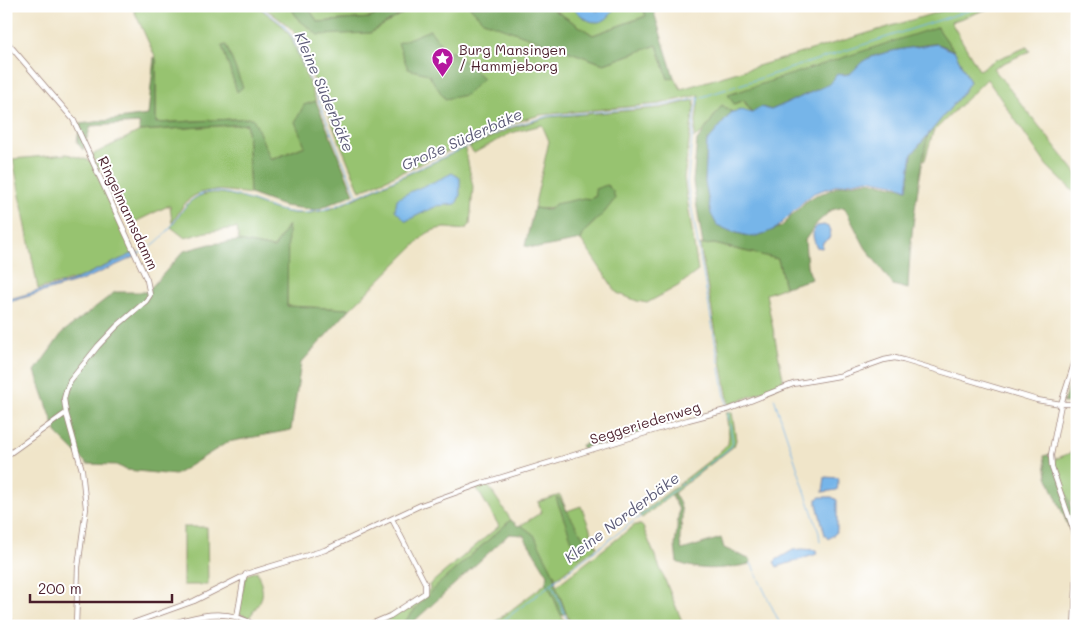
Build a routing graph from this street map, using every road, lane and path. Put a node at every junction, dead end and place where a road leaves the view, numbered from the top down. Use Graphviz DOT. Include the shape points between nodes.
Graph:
graph roads {
  1 [pos="6,41"];
  2 [pos="1077,355"];
  3 [pos="1061,404"];
  4 [pos="1077,404"];
  5 [pos="66,413"];
  6 [pos="6,456"];
  7 [pos="392,519"];
  8 [pos="1077,540"];
  9 [pos="1077,570"];
  10 [pos="244,578"];
  11 [pos="6,612"];
  12 [pos="236,617"];
  13 [pos="12,626"];
  14 [pos="76,626"];
  15 [pos="130,626"];
  16 [pos="164,626"];
  17 [pos="256,626"];
  18 [pos="348,626"];
  19 [pos="1074,626"];
  1 -- 5 [label="street, Ringelmannsdamm" via="73,119 147,280 150,295 98,346 70,380 64,400"];
  2 -- 3 [label="street"];
  3 -- 4 [label="street, Seggeriedenweg"];
  3 -- 7 [label="street, Seggeriedenweg" via="1037,400 894,358 839,376 793,384 728,410 483,482"];
  3 -- 8 [label="street" via="1050,455"];
  5 -- 6 [label="street"];
  5 -- 14 [label="street, Ringelmannsdamm" via="82,470 86,508 78,567"];
  7 -- 10 [label="street, Seggeriedenweg" via="325,550 246,574"];
  7 -- 18 [label="street" via="425,583 425,593 390,616 371,624"];
  9 -- 19 [label="street"];
  10 -- 12 [label="street"];
  10 -- 15 [label="street, Seggeriedenweg"];
  11 -- 13 [label="street"];
  12 -- 16 [label="street" via="207,614"];
  12 -- 17 [label="street"];
}
